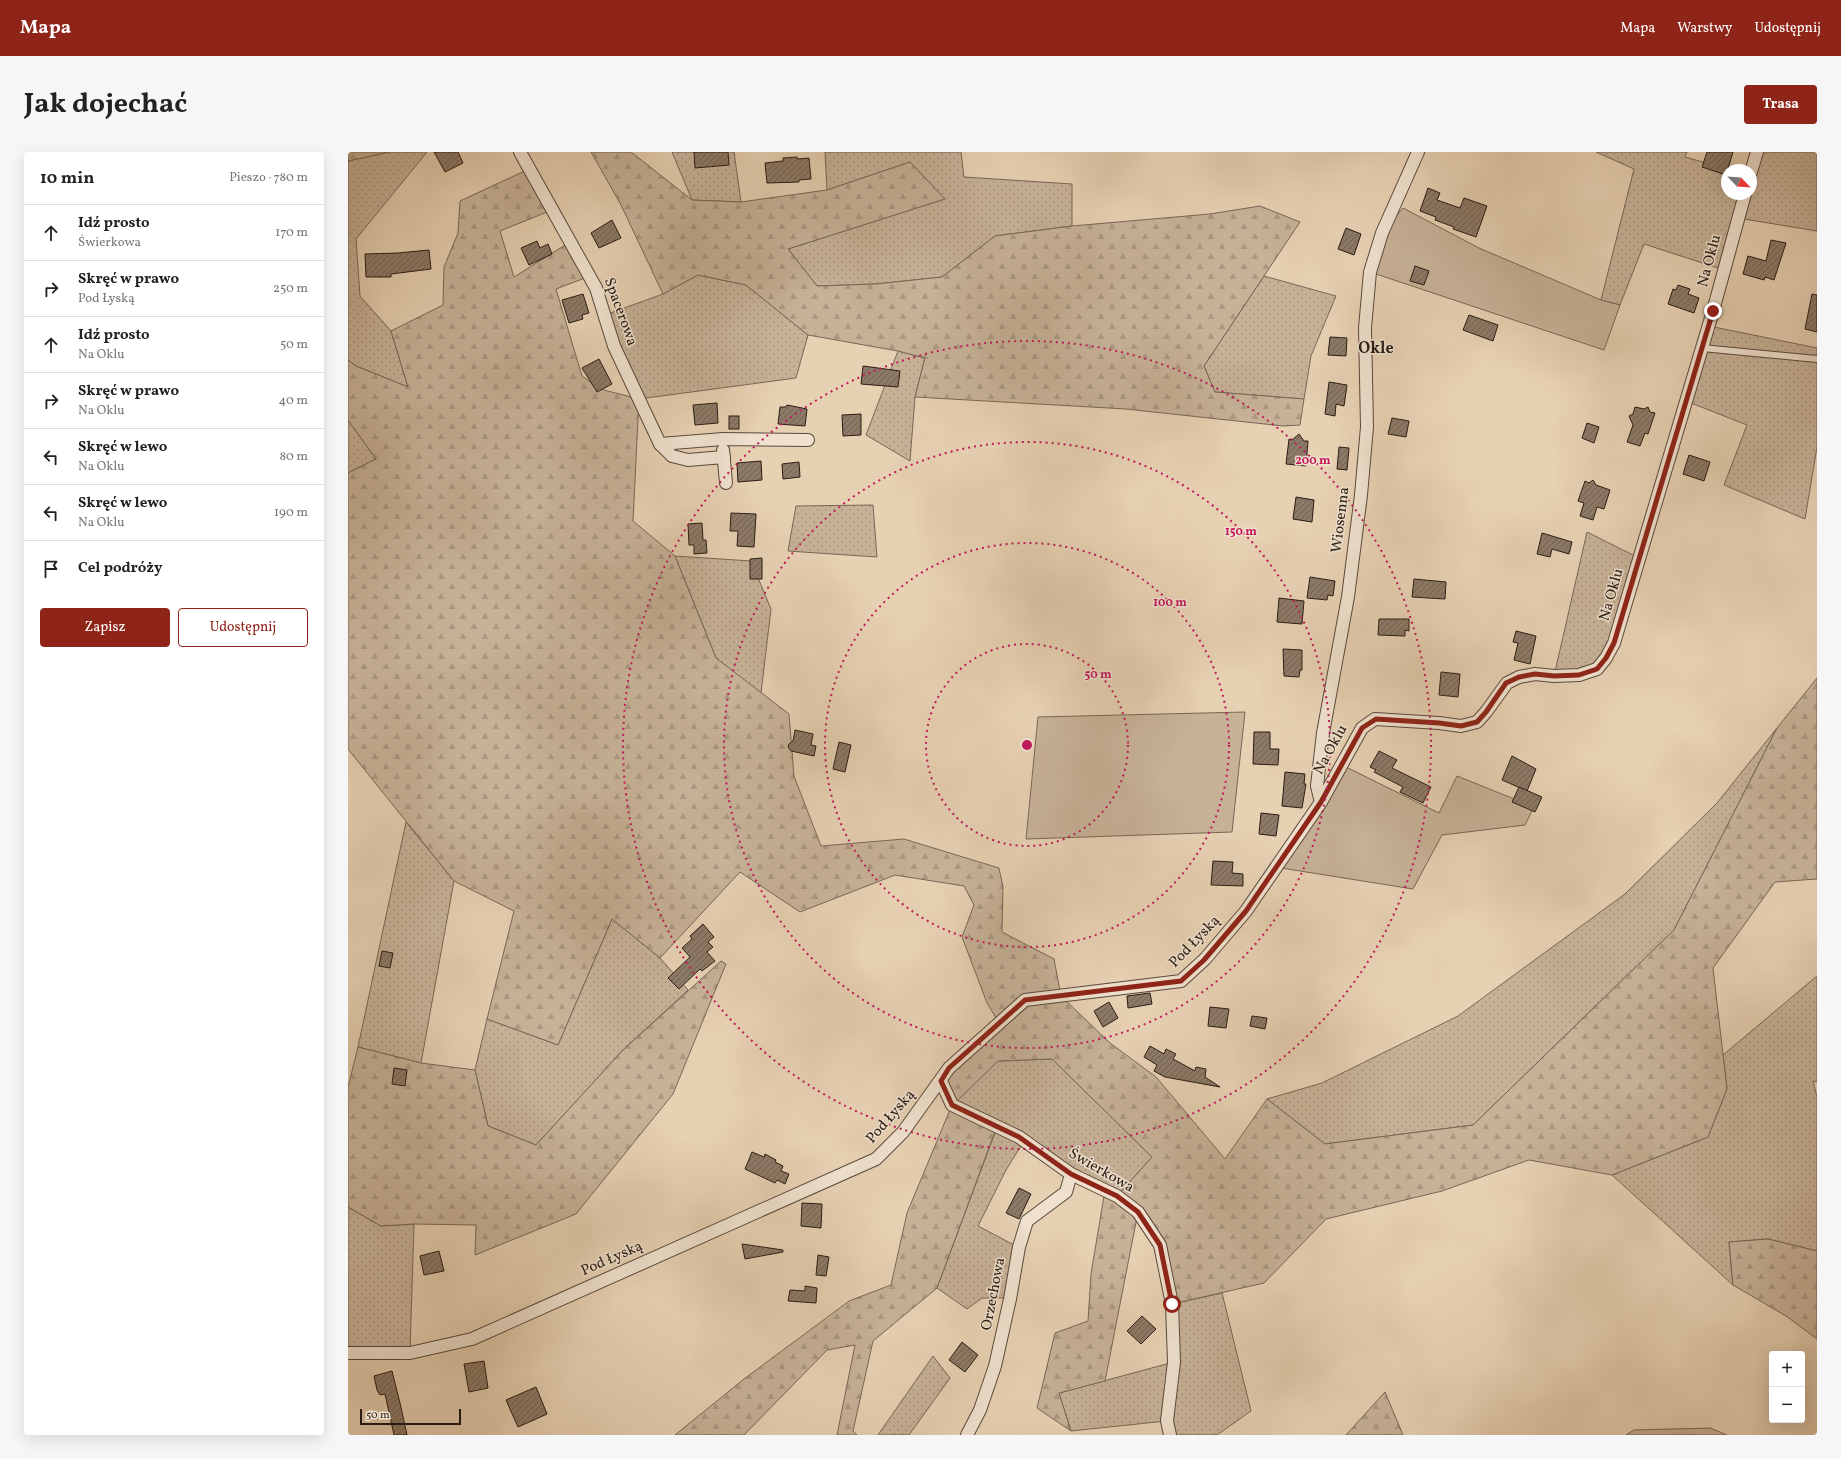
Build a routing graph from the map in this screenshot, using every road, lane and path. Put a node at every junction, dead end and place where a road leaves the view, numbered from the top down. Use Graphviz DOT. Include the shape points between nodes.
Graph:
graph roads {
  1 [pos="520,152"];
  2 [pos="1418,152"];
  3 [pos="1757,152"];
  4 [pos="1753,164"];
  5 [pos="1743,200"];
  6 [pos="1702,348"];
  7 [pos="1817,359"];
  8 [pos="723,439"];
  9 [pos="808,440"];
  10 [pos="660,444"];
  11 [pos="724,457"];
  12 [pos="726,483"];
  13 [pos="1321,802"];
  14 [pos="941,1081"];
  15 [pos="1071,1174"];
  16 [pos="348,1353"];
  17 [pos="967,1435"];
  18 [pos="1170,1435"];
  1 -- 10 [label="street, Spacerowa" via="596,288 614,346"];
  2 -- 13 [label="street, Wiosenna" via="1382,233 1370,272 1366,328 1366,427 1361,495 1345,612 1323,733 1317,786"];
  3 -- 4 [label="street"];
  5 -- 6 [label="street, Na Oklu"];
  6 -- 7 [label="lane"];
  6 -- 13 [label="street, Na Oklu" via="1614,643 1597,669 1579,675 1535,674 1519,677 1506,683 1477,722 1461,726 1376,719 1362,728"];
  8 -- 9 [label="street"];
  8 -- 10 [label="street"];
  8 -- 11 [label="street"];
  10 -- 11 [label="street, Spacerowa" via="672,456 688,460"];
  11 -- 12 [label="street"];
  13 -- 14 [label="street, Pod Łyską" via="1246,911 1204,960 1181,981 1025,1000 949,1068"];
  14 -- 15 [label="street, Świerkowa" via="952,1105 1019,1137"];
  14 -- 16 [label="street, Pod Łyską" via="903,1132 876,1159 855,1169 472,1339 410,1353"];
  15 -- 17 [label="street, Orzechowa" via="1066,1192 1027,1221 994,1366 980,1410"];
  15 -- 18 [label="street, Świerkowa" via="1123,1200 1138,1212 1160,1245 1172,1304 1174,1362 1167,1421"];
}
